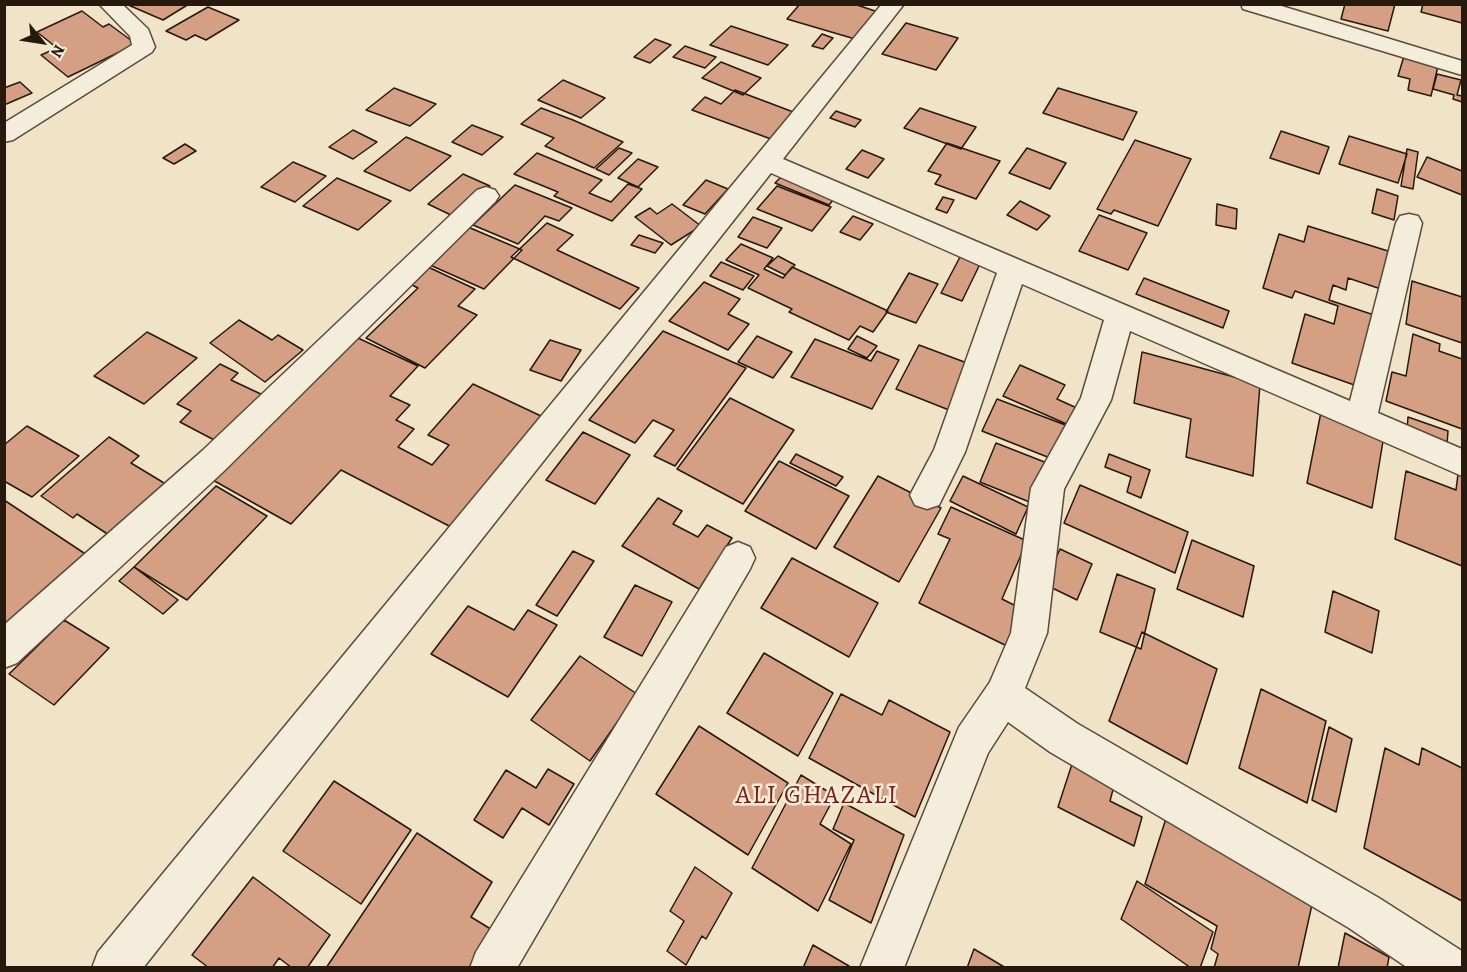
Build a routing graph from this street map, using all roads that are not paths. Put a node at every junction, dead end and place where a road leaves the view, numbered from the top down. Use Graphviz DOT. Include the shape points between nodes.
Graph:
graph roads {
  1 [pos="109,4"];
  2 [pos="894,4"];
  3 [pos="1251,4"];
  4 [pos="1390,46"];
  5 [pos="1462,47"];
  6 [pos="1462,68"];
  7 [pos="4,134"];
  8 [pos="766,161"];
  9 [pos="475,206"];
  10 [pos="1408,223"];
  11 [pos="1013,268"];
  12 [pos="1120,314"];
  13 [pos="1361,419"];
  14 [pos="1462,463"];
  15 [pos="927,495"];
  16 [pos="738,558"];
  17 [pos="4,650"];
  18 [pos="1003,695"];
  19 [pos="114,968"];
  20 [pos="492,968"];
  21 [pos="882,968"];
  22 [pos="1449,968"];
  1 -- 7 [label="street" via="140,34 144,47"];
  2 -- 8 [label="street"];
  3 -- 4 [label="street"];
  4 -- 5 [label="street"];
  4 -- 6 [label="street"];
  8 -- 11 [label="street"];
  8 -- 19 [label="street"];
  9 -- 17 [label="street" via="213,461"];
  10 -- 13 [label="street"];
  11 -- 12 [label="street"];
  11 -- 15 [label="street" via="949,452"];
  12 -- 13 [label="street"];
  12 -- 18 [label="street" via="1096,400 1048,488 1029,633"];
  13 -- 14 [label="street"];
  16 -- 20 [label="street"];
  18 -- 21 [label="street" via="973,741"];
  18 -- 22 [label="street" via="1064,738"];
}
